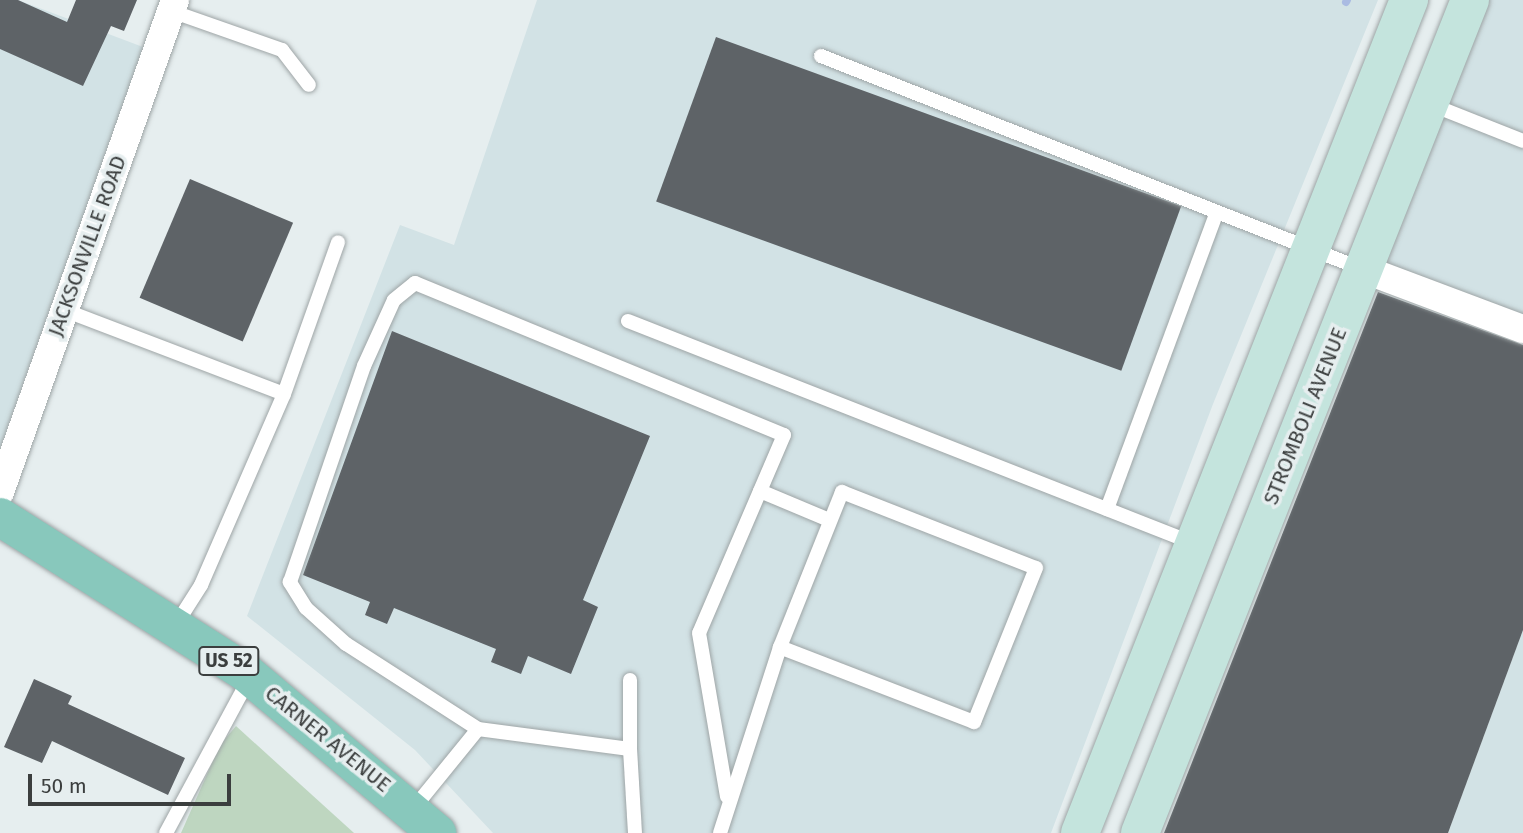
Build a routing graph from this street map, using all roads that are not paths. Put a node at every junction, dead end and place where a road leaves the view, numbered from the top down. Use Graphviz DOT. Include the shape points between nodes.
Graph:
graph roads {
  1 [pos="1409,0"];
  2 [pos="1470,0"];
  3 [pos="173,6"];
  4 [pos="821,56"];
  5 [pos="309,85"];
  6 [pos="1429,103"];
  7 [pos="1523,141"];
  8 [pos="1216,214"];
  9 [pos="338,242"];
  10 [pos="1310,251"];
  11 [pos="1363,270"];
  12 [pos="64,310"];
  13 [pos="628,321"];
  14 [pos="1523,329"];
  15 [pos="284,394"];
  16 [pos="760,491"];
  17 [pos="0,492"];
  18 [pos="1107,509"];
  19 [pos="0,517"];
  20 [pos="829,520"];
  21 [pos="1195,544"];
  22 [pos="174,627"];
  23 [pos="780,647"];
  24 [pos="251,676"];
  25 [pos="630,680"];
  26 [pos="478,729"];
  27 [pos="631,749"];
  28 [pos="727,797"];
  29 [pos="425,821"];
  30 [pos="166,833"];
  31 [pos="635,833"];
  32 [pos="720,833"];
  33 [pos="1080,833"];
  34 [pos="1140,833"];
  1 -- 10 [label="street"];
  2 -- 6 [label="street, STROMBOLI AVENUE"];
  3 -- 5 [label="lane" via="282,50"];
  3 -- 12 [label="street, JACKSONVILLE ROAD"];
  4 -- 8 [label="lane"];
  6 -- 7 [label="lane"];
  6 -- 11 [label="street, STROMBOLI AVENUE"];
  8 -- 10 [label="lane"];
  8 -- 18 [label="lane"];
  9 -- 15 [label="lane"];
  10 -- 11 [label="lane"];
  10 -- 21 [label="street"];
  11 -- 14 [label="street"];
  11 -- 34 [label="street, STROMBOLI AVENUE"];
  12 -- 15 [label="lane"];
  12 -- 17 [label="street, JACKSONVILLE ROAD"];
  13 -- 18 [label="lane"];
  15 -- 22 [label="lane" via="201,585"];
  16 -- 20 [label="lane"];
  16 -- 26 [label="lane" via="784,435 415,283 394,300 290,582 306,608 346,644"];
  16 -- 28 [label="lane" via="699,632"];
  18 -- 21 [label="lane"];
  19 -- 22 [label="main road, CARNER AVENUE / US 52"];
  20 -- 23 [label="lane"];
  20 -- 23 [label="lane" via="842,492 1036,568 974,722"];
  21 -- 33 [label="street"];
  22 -- 24 [label="main road, CARNER AVENUE / US 52"];
  23 -- 28 [label="lane"];
  24 -- 29 [label="main road, CARNER AVENUE / US 52"];
  24 -- 30 [label="lane"];
  25 -- 27 [label="lane"];
  26 -- 27 [label="lane"];
  26 -- 29 [label="lane"];
  27 -- 31 [label="lane"];
  28 -- 32 [label="lane"];
}
